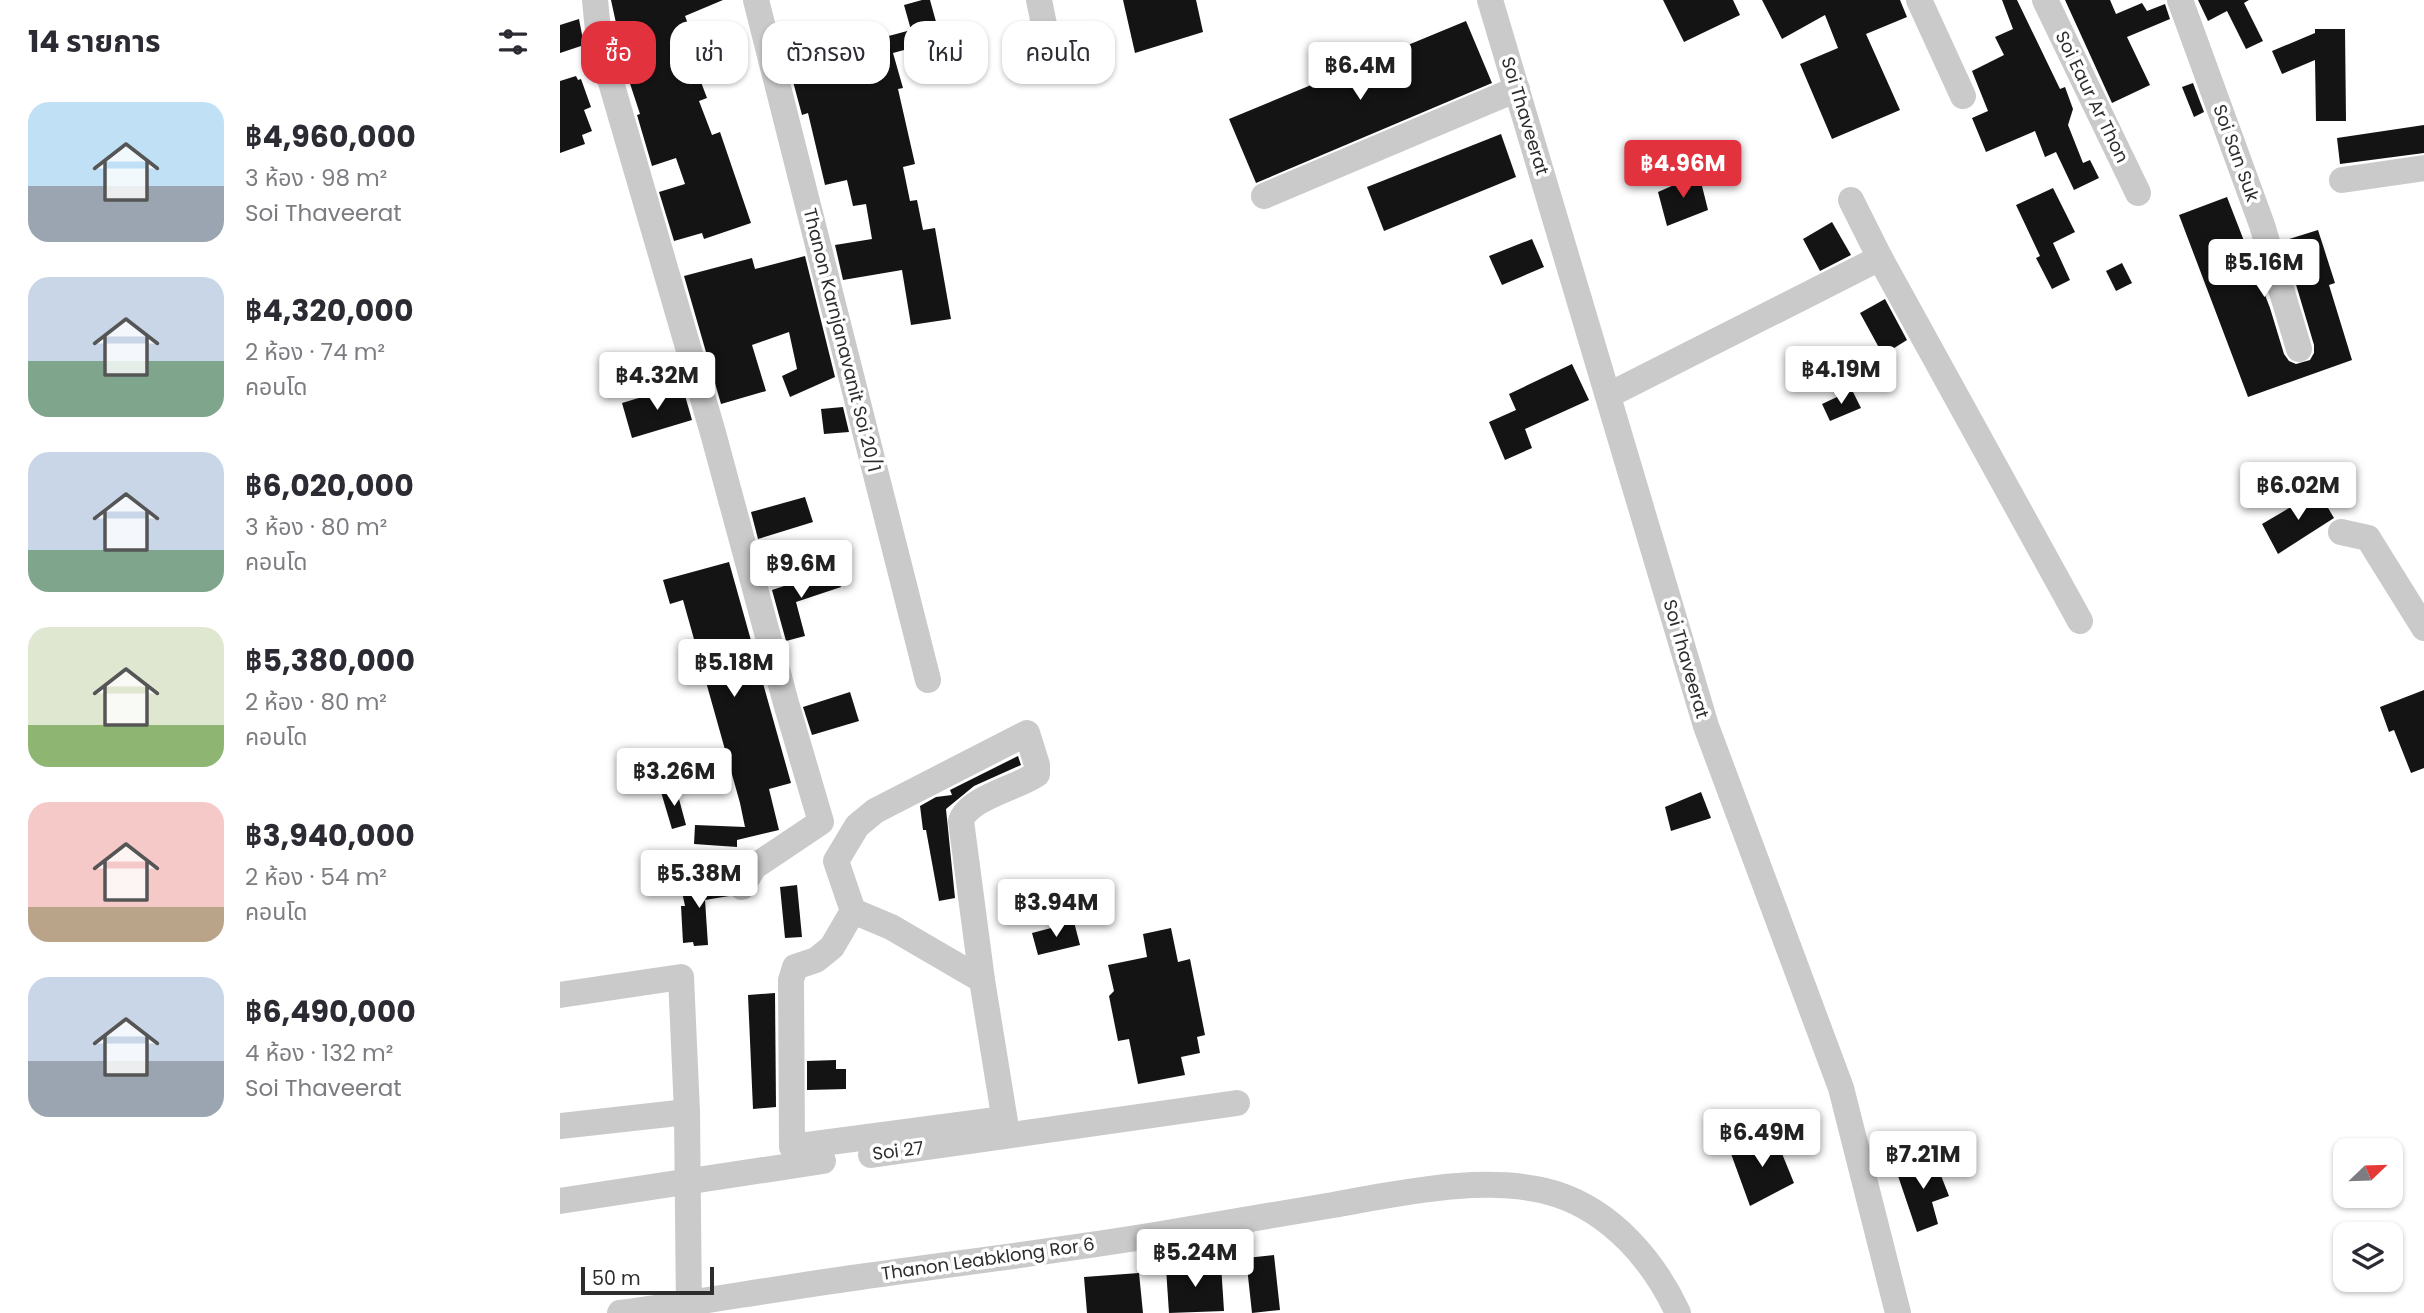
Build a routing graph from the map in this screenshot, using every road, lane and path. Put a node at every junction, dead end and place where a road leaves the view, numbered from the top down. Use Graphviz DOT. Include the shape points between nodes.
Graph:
graph roads {
  1 [pos="595,0"];
  2 [pos="757,0"];
  3 [pos="1039,0"];
  4 [pos="1490,0"];
  5 [pos="1919,0"];
  6 [pos="2045,0"];
  7 [pos="2180,0"];
  8 [pos="1043,21"];
  9 [pos="1517,89"];
  10 [pos="1963,96"];
  11 [pos="2424,168"];
  12 [pos="2342,180"];
  13 [pos="2138,193"];
  14 [pos="1264,196"];
  15 [pos="1851,200"];
  16 [pos="1880,258"];
  17 [pos="2299,349"];
  18 [pos="1609,396"];
  19 [pos="2340,532"];
  20 [pos="2080,621"];
  21 [pos="2424,628"];
  22 [pos="928,680"];
  23 [pos="821,822"];
  24 [pos="836,861"];
  25 [pos="742,887"];
  26 [pos="853,911"];
  27 [pos="982,980"];
  28 [pos="560,995"];
  29 [pos="1237,1102"];
  30 [pos="687,1112"];
  31 [pos="560,1126"];
  32 [pos="1005,1127"];
  33 [pos="688,1182"];
  34 [pos="560,1201"];
  35 [pos="689,1308"];
  36 [pos="621,1313"];
  37 [pos="1678,1313"];
  38 [pos="1898,1313"];
  1 -- 23 [label="street" via="599,41"];
  2 -- 22 [label="street, Thanon Karnjanavanit Soi 20/1"];
  3 -- 8 [label="street"];
  4 -- 9 [label="street, Soi Thaveerat"];
  5 -- 10 [label="street"];
  6 -- 13 [label="street, Soi Eaur Ar Thon"];
  7 -- 17 [label="street, Soi San Suk" via="2262,225"];
  9 -- 14 [label="street"];
  9 -- 18 [label="street, Soi Thaveerat"];
  11 -- 12 [label="street"];
  15 -- 16 [label="street"];
  16 -- 18 [label="street"];
  16 -- 20 [label="street"];
  18 -- 38 [label="street, Soi Thaveerat" via="1706,726 1840,1088"];
  19 -- 21 [label="street" via="2368,538"];
  23 -- 24 [label="street"];
  23 -- 25 [label="street" via="754,867"];
  24 -- 26 [label="street"];
  24 -- 27 [label="street" via="857,826 875,811 1027,733 1037,774 976,804 961,821"];
  26 -- 27 [label="street" via="891,927"];
  26 -- 32 [label="street" via="832,947 792,972 792,1147"];
  27 -- 32 [label="street"];
  28 -- 30 [label="street" via="681,977"];
  29 -- 32 [label="street, Soi 27"];
  30 -- 31 [label="street"];
  30 -- 33 [label="street"];
  32 -- 33 [label="street, Soi 27"];
  33 -- 34 [label="street, Soi 27"];
  33 -- 35 [label="street"];
  35 -- 36 [label="street, Thanon Leabklong Ror 6"];
  35 -- 37 [label="street, Thanon Leabklong Ror 6" via="1423,1191 1488,1185 1556,1194 1596,1213 1635,1248"];
}
